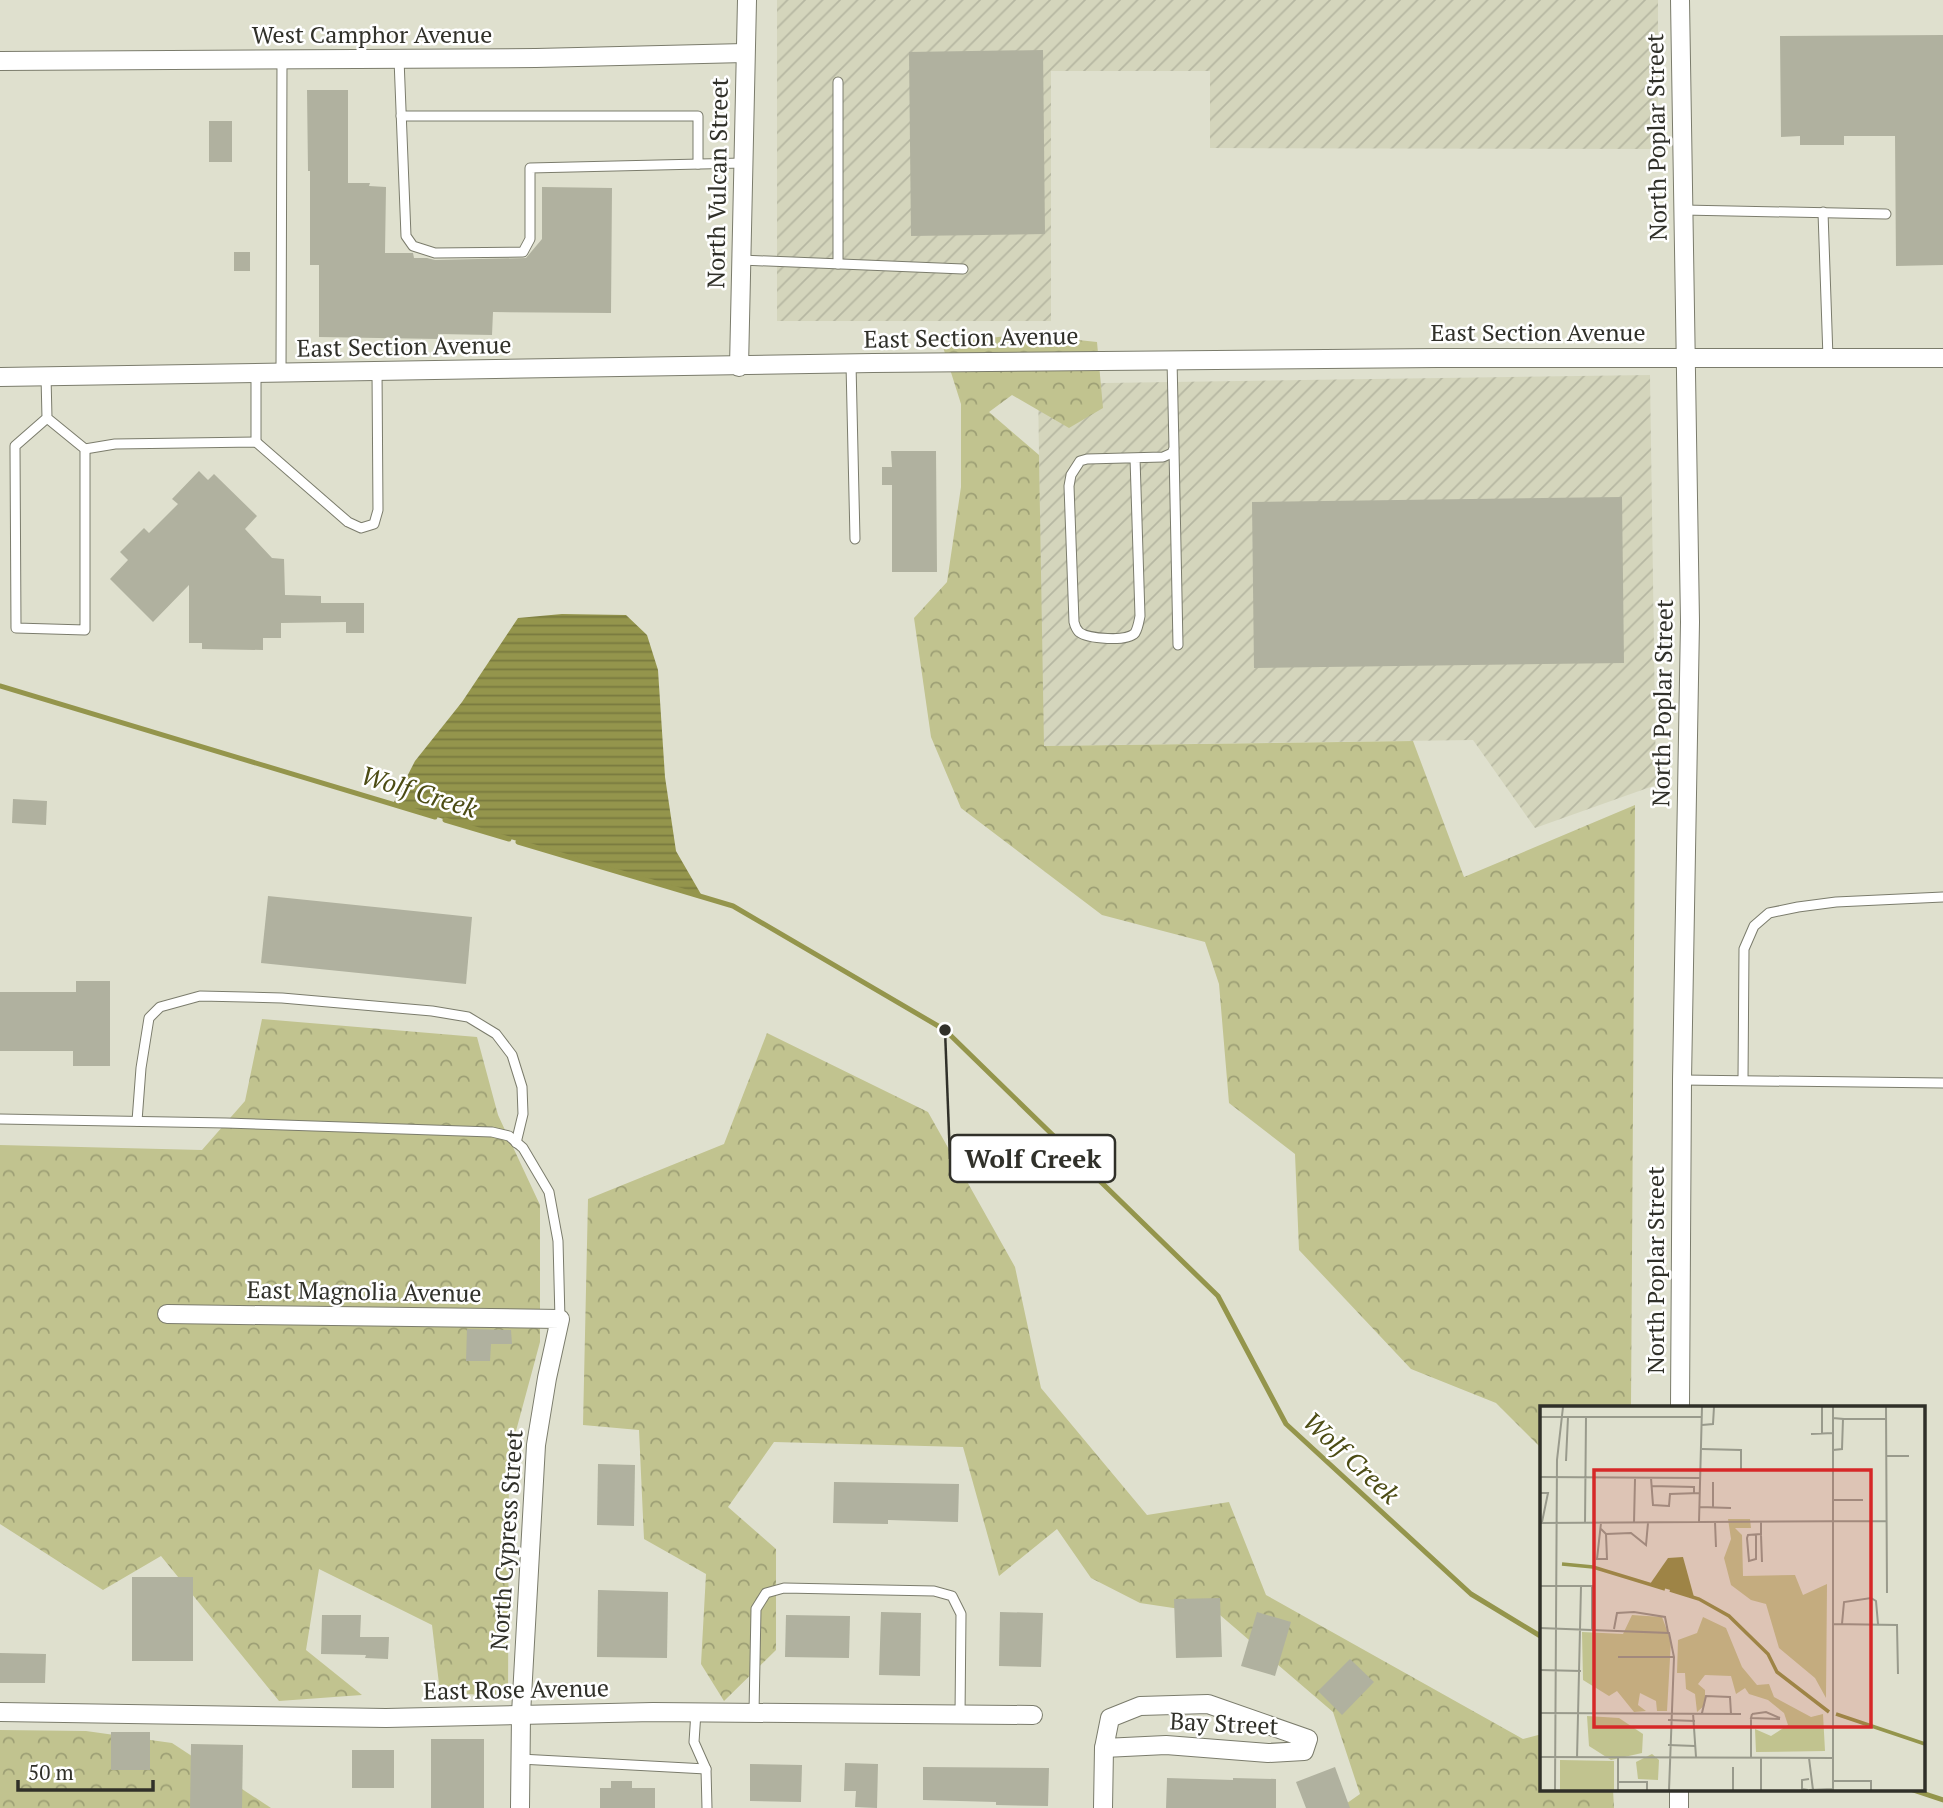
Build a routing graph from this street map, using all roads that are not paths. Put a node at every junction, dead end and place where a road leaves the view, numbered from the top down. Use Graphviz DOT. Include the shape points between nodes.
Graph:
graph roads {
  1 [pos="747,0"];
  2 [pos="1680,0"];
  3 [pos="745,53"];
  4 [pos="398,59"];
  5 [pos="282,60"];
  6 [pos="0,61"];
  7 [pos="838,82"];
  8 [pos="401,116"];
  9 [pos="743,163"];
  10 [pos="698,164"];
  11 [pos="1684,210"];
  12 [pos="1824,212"];
  13 [pos="1886,214"];
  14 [pos="741,260"];
  15 [pos="838,264"];
  16 [pos="963,269"];
  17 [pos="1686,358"];
  18 [pos="1828,358"];
  19 [pos="1943,358"];
  20 [pos="1172,360"];
  21 [pos="851,364"];
  22 [pos="739,366"];
  23 [pos="377,371"];
  24 [pos="256,372"];
  25 [pos="281,373"];
  26 [pos="46,376"];
  27 [pos="0,377"];
  28 [pos="47,418"];
  29 [pos="256,442"];
  30 [pos="85,449"];
  31 [pos="1174,449"];
  32 [pos="1135,458"];
  33 [pos="855,539"];
  34 [pos="1178,645"];
  35 [pos="1943,897"];
  36 [pos="1682,1080"];
  37 [pos="1742,1080"];
  38 [pos="1943,1083"];
  39 [pos="0,1119"];
  40 [pos="137,1121"];
  41 [pos="516,1143"];
  42 [pos="167,1314"];
  43 [pos="560,1319"];
  44 [pos="1680,1406"];
  45 [pos="0,1712"];
  46 [pos="696,1712"];
  47 [pos="754,1713"];
  48 [pos="521,1714"];
  49 [pos="960,1715"];
  50 [pos="1033,1715"];
  51 [pos="1104,1748"];
  52 [pos="520,1759"];
  53 [pos="706,1769"];
  54 [pos="1679,1790"];
  55 [pos="520,1808"];
  56 [pos="707,1808"];
  57 [pos="1103,1808"];
  58 [pos="1679,1808"];
  1 -- 3 [label="street, North Vulcan Street"];
  2 -- 11 [label="street, North Poplar Street"];
  3 -- 4 [label="street, West Camphor Avenue"];
  3 -- 9 [label="street, North Vulcan Street"];
  4 -- 5 [label="street, West Camphor Avenue"];
  4 -- 8 [label="lane"];
  5 -- 6 [label="street, West Camphor Avenue"];
  5 -- 25 [label="lane"];
  7 -- 15 [label="lane"];
  8 -- 10 [label="lane" via="698,116"];
  8 -- 10 [label="lane" via="405,236 413,246 435,253 523,252 530,239 530,168"];
  9 -- 10 [label="lane"];
  9 -- 14 [label="street, North Vulcan Street"];
  11 -- 12 [label="lane"];
  11 -- 17 [label="street, North Poplar Street"];
  12 -- 13 [label="lane"];
  12 -- 18 [label="lane"];
  14 -- 15 [label="lane"];
  14 -- 22 [label="street, North Vulcan Street"];
  15 -- 16 [label="lane"];
  17 -- 18 [label="street, East Section Avenue"];
  17 -- 20 [label="street, East Section Avenue"];
  17 -- 36 [label="street, North Poplar Street" via="1690,622"];
  18 -- 19 [label="street, East Section Avenue"];
  20 -- 21 [label="street, East Section Avenue"];
  20 -- 31 [label="lane"];
  21 -- 22 [label="street, East Section Avenue"];
  21 -- 33 [label="lane"];
  22 -- 23 [label="street, East Section Avenue"];
  23 -- 25 [label="street, East Section Avenue"];
  23 -- 29 [label="lane" via="378,510 373,524 360,528 348,522"];
  24 -- 25 [label="street, East Section Avenue"];
  24 -- 26 [label="street, East Section Avenue"];
  24 -- 29 [label="lane"];
  26 -- 27 [label="street, East Section Avenue"];
  26 -- 28 [label="lane"];
  28 -- 30 [label="lane"];
  28 -- 30 [label="lane" via="15,446 16,628 85,629"];
  29 -- 30 [label="lane" via="115,444"];
  31 -- 32 [label="lane" via="1168,456"];
  31 -- 34 [label="lane"];
  32 -- 32 [label="lane" via="1080,461 1071,475 1073,622 1090,637 1127,638 1138,625"];
  35 -- 37 [label="lane" via="1798,907 1769,913 1754,926 1744,949"];
  36 -- 37 [label="lane"];
  36 -- 44 [label="street, North Poplar Street"];
  37 -- 38 [label="lane"];
  39 -- 40 [label="lane"];
  40 -- 41 [label="lane" via="492,1132"];
  40 -- 41 [label="lane" via="149,1018 160,1007 201,996 282,998 432,1010 468,1017 496,1034 512,1055 522,1087 523,1114"];
  41 -- 43 [label="lane" via="549,1192 558,1241"];
  42 -- 43 [label="street, East Magnolia Avenue"];
  43 -- 48 [label="street, North Cypress Street" via="536,1445"];
  45 -- 48 [label="street, East Rose Avenue" via="386,1718"];
  46 -- 47 [label="street, East Rose Avenue"];
  46 -- 48 [label="street, East Rose Avenue"];
  46 -- 53 [label="lane" via="694,1742"];
  47 -- 49 [label="street, East Rose Avenue"];
  47 -- 49 [label="lane" via="756,1609 766,1593 784,1588 934,1591 952,1596 961,1614"];
  48 -- 52 [label="street, North Cypress Street"];
  49 -- 50 [label="street, East Rose Avenue"];
  51 -- 51 [label="street, Bay Street" via="1166,1745 1268,1753 1304,1751 1308,1739 1208,1704 1140,1706 1110,1718"];
  51 -- 57 [label="street, Bay Street"];
  52 -- 53 [label="lane"];
  52 -- 55 [label="street, North Cypress Street"];
  53 -- 56 [label="lane"];
  54 -- 58 [label="street"];
}
